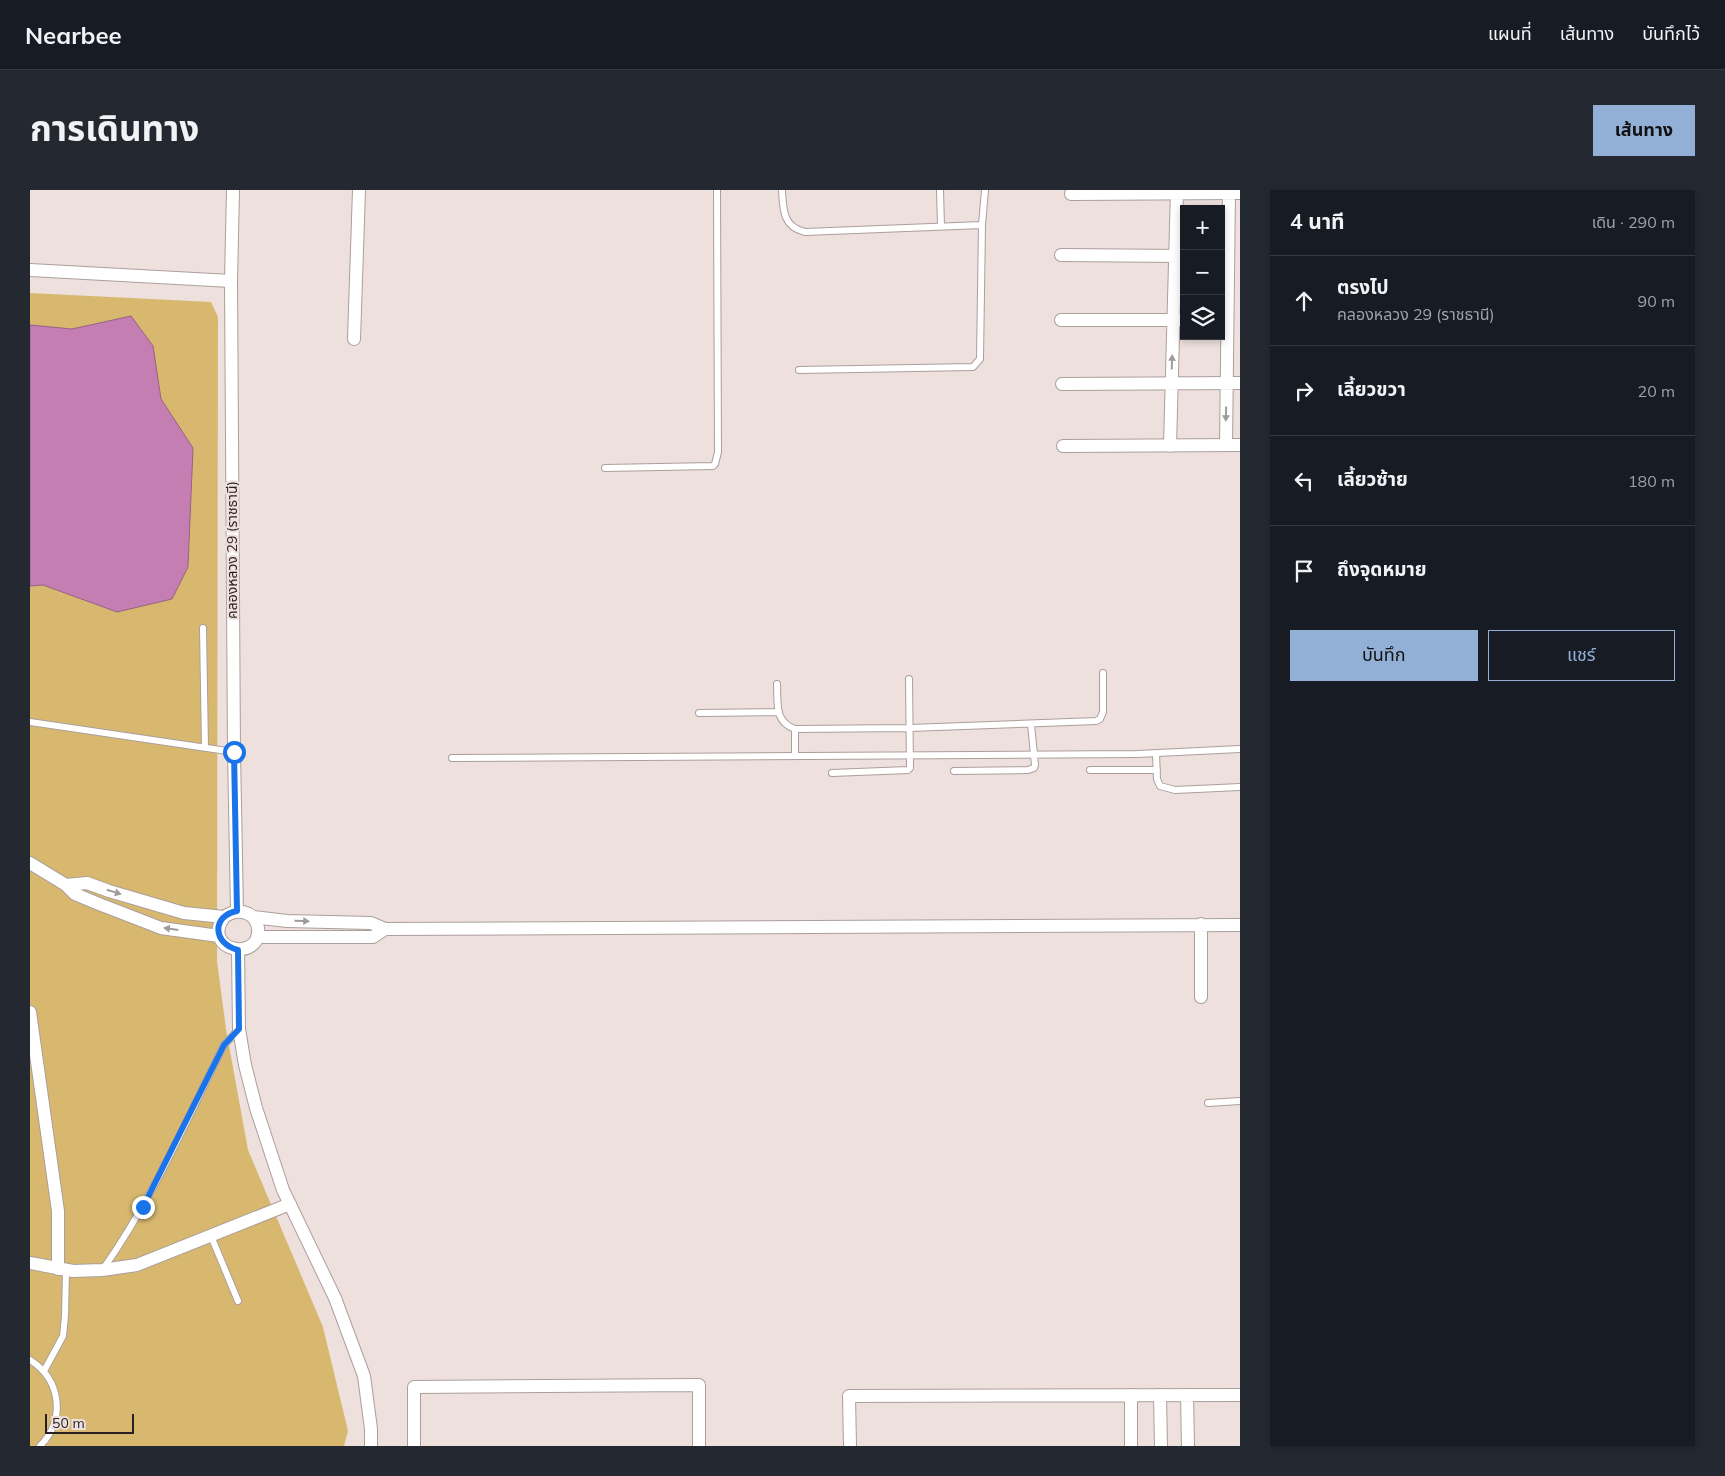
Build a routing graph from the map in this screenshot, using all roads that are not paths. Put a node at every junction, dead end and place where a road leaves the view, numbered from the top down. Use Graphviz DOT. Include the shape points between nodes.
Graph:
graph roads {
  1 [pos="234,190"];
  2 [pos="359,190"];
  3 [pos="717,190"];
  4 [pos="782,190"];
  5 [pos="940,190"];
  6 [pos="985,190"];
  7 [pos="1177,191"];
  8 [pos="1233,192"];
  9 [pos="1070,194"];
  10 [pos="982,225"];
  11 [pos="941,226"];
  12 [pos="1061,255"];
  13 [pos="1180,256"];
  14 [pos="1230,256"];
  15 [pos="30,270"];
  16 [pos="231,281"];
  17 [pos="1061,320"];
  18 [pos="1179,320"];
  19 [pos="1230,320"];
  20 [pos="354,339"];
  21 [pos="799,370"];
  22 [pos="1227,383"];
  23 [pos="1240,383"];
  24 [pos="1062,384"];
  25 [pos="1172,384"];
  26 [pos="1226,445"];
  27 [pos="1240,445"];
  28 [pos="1063,446"];
  29 [pos="1170,446"];
  30 [pos="605,468"];
  31 [pos="203,628"];
  32 [pos="1103,673"];
  33 [pos="909,679"];
  34 [pos="777,684"];
  35 [pos="779,712"];
  36 [pos="699,713"];
  37 [pos="30,722"];
  38 [pos="1031,724"];
  39 [pos="910,728"];
  40 [pos="795,730"];
  41 [pos="205,748"];
  42 [pos="1240,749"];
  43 [pos="234,752"];
  44 [pos="1156,753"];
  45 [pos="1034,754"];
  46 [pos="911,755"];
  47 [pos="795,756"];
  48 [pos="452,758"];
  49 [pos="1090,770"];
  50 [pos="1157,770"];
  51 [pos="954,771"];
  52 [pos="832,773"];
  53 [pos="1240,788"];
  54 [pos="30,863"];
  55 [pos="66,885"];
  56 [pos="237,911"];
  57 [pos="224,917"];
  58 [pos="253,918"];
  59 [pos="1201,924"];
  60 [pos="1240,925"];
  61 [pos="385,929"];
  62 [pos="219,936"];
  63 [pos="257,937"];
  64 [pos="238,950"];
  65 [pos="1201,997"];
  66 [pos="30,1012"];
  67 [pos="239,1029"];
  68 [pos="1240,1101"];
  69 [pos="1208,1102"];
  70 [pos="290,1204"];
  71 [pos="211,1236"];
  72 [pos="30,1263"];
  73 [pos="62,1269"];
  74 [pos="102,1270"];
  75 [pos="238,1301"];
  76 [pos="30,1360"];
  77 [pos="44,1370"];
  78 [pos="1130,1395"];
  79 [pos="1160,1395"];
  80 [pos="1187,1395"];
  81 [pos="1240,1395"];
  82 [pos="40,1446"];
  83 [pos="371,1446"];
  84 [pos="414,1446"];
  85 [pos="699,1446"];
  86 [pos="850,1446"];
  87 [pos="1131,1446"];
  88 [pos="1161,1446"];
  89 [pos="1188,1446"];
  1 -- 16 [label="street, คลองหลวง 29 (ราชธานี)"];
  2 -- 20 [label="street"];
  3 -- 30 [label="lane" via="716,464"];
  4 -- 11 [label="lane" via="783,212 790,224 805,232"];
  5 -- 11 [label="lane"];
  6 -- 10 [label="lane"];
  7 -- 8 [label="street"];
  7 -- 9 [label="street"];
  7 -- 13 [label="street"];
  8 -- 14 [label="street"];
  10 -- 11 [label="lane"];
  10 -- 21 [label="lane" via="980,359 973,367"];
  12 -- 13 [label="street"];
  13 -- 18 [label="street"];
  14 -- 19 [label="street"];
  15 -- 16 [label="street"];
  16 -- 43 [label="street, คลองหลวง 29 (ราชธานี)"];
  17 -- 18 [label="street"];
  25 -- 18 [label="street, one-way"];
  19 -- 22 [label="street"];
  22 -- 23 [label="street"];
  22 -- 25 [label="street"];
  22 -- 26 [label="street, one-way"];
  24 -- 25 [label="street"];
  25 -- 29 [label="street"];
  26 -- 27 [label="street"];
  26 -- 29 [label="street"];
  28 -- 29 [label="street"];
  31 -- 41 [label="lane"];
  32 -- 38 [label="lane" via="1103,712 1100,719"];
  33 -- 39 [label="lane"];
  34 -- 35 [label="lane"];
  35 -- 36 [label="lane"];
  35 -- 40 [label="lane" via="781,721"];
  37 -- 41 [label="lane"];
  38 -- 39 [label="lane"];
  38 -- 45 [label="lane"];
  39 -- 40 [label="lane"];
  39 -- 46 [label="lane"];
  40 -- 47 [label="lane"];
  41 -- 43 [label="lane"];
  42 -- 44 [label="lane"];
  43 -- 56 [label="street, คลองหลวง 29 (ราชธานี)"];
  44 -- 45 [label="lane"];
  44 -- 50 [label="lane"];
  45 -- 46 [label="lane"];
  45 -- 51 [label="lane" via="1034,768 1028,770"];
  46 -- 47 [label="lane"];
  46 -- 52 [label="lane" via="908,770"];
  47 -- 48 [label="lane"];
  49 -- 50 [label="lane"];
  50 -- 53 [label="lane" via="1160,786 1175,790"];
  54 -- 55 [label="street"];
  55 -- 57 [label="street, one-way" via="87,883 184,913"];
  62 -- 55 [label="street, one-way" via="160,928 75,894"];
  56 -- 57 [label="street"];
  56 -- 58 [label="street" via="247,912"];
  57 -- 62 [label="street" via="218,929"];
  58 -- 61 [label="street, one-way" via="371,923"];
  58 -- 63 [label="street"];
  59 -- 60 [label="street"];
  59 -- 61 [label="street"];
  59 -- 65 [label="street"];
  61 -- 63 [label="street" via="373,937"];
  62 -- 64 [label="street" via="229,948"];
  63 -- 64 [label="street" via="254,943"];
  64 -- 67 [label="street"];
  66 -- 73 [label="street" via="58,1212"];
  67 -- 70 [label="street" via="256,1108"];
  67 -- 74 [label="lane" via="224,1045 143,1207"];
  68 -- 69 [label="lane"];
  70 -- 71 [label="street"];
  70 -- 83 [label="street" via="335,1298 364,1376"];
  71 -- 74 [label="street" via="137,1265"];
  71 -- 75 [label="lane"];
  72 -- 73 [label="street"];
  73 -- 74 [label="street"];
  73 -- 77 [label="lane" via="63,1336"];
  76 -- 77 [label="lane"];
  77 -- 82 [label="lane" via="57,1398 57,1413"];
  78 -- 79 [label="street"];
  78 -- 86 [label="street" via="849,1396"];
  78 -- 87 [label="street"];
  79 -- 80 [label="street"];
  79 -- 88 [label="street"];
  80 -- 81 [label="street"];
  80 -- 89 [label="street"];
  84 -- 85 [label="street" via="414,1387 689,1385 699,1385"];
}
